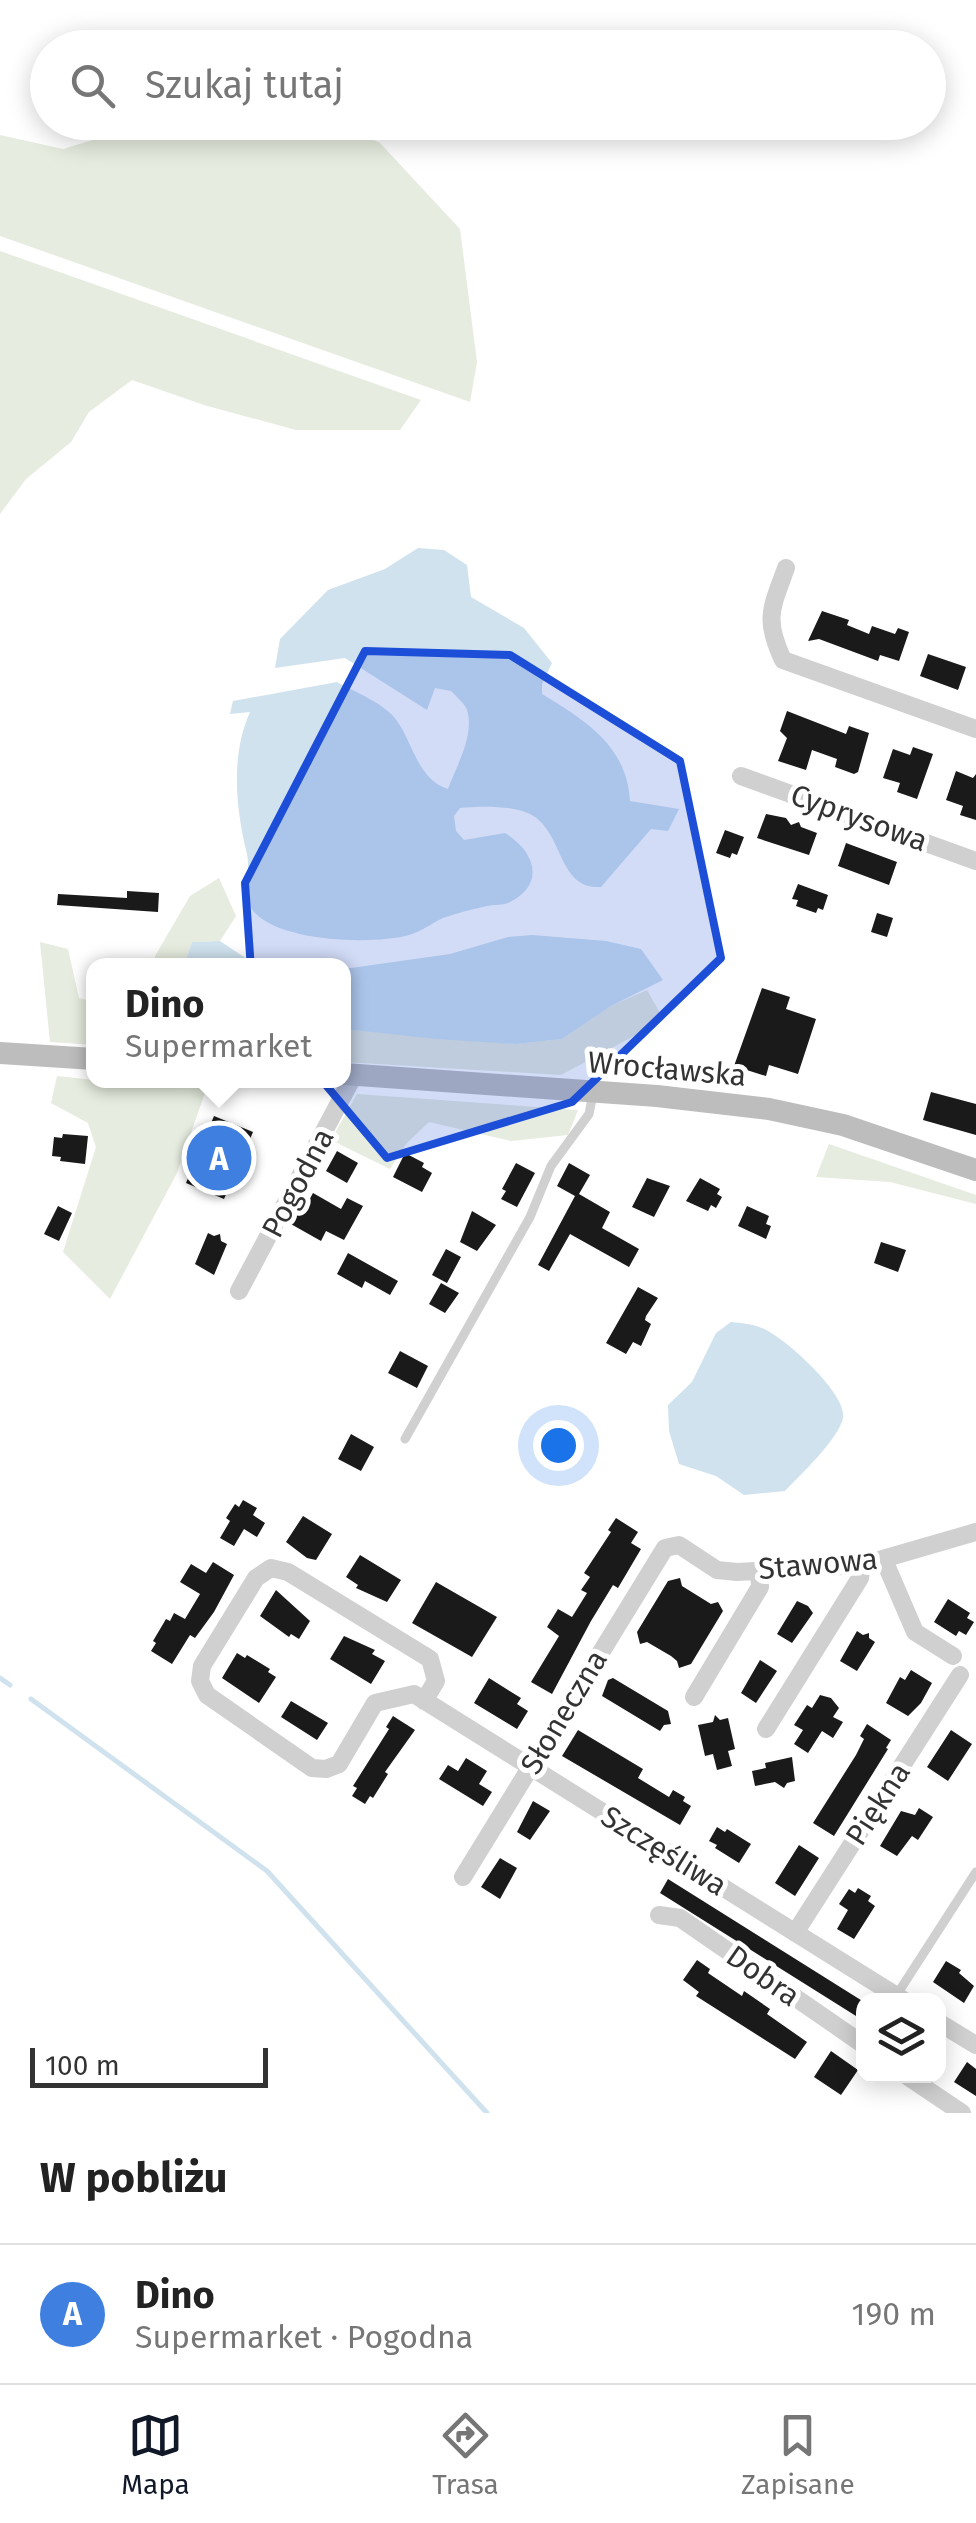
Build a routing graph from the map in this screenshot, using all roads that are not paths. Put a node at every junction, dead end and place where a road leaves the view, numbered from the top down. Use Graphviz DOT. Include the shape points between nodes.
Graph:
graph roads {
  1 [pos="786,568"];
  2 [pos="976,729"];
  3 [pos="741,776"];
  4 [pos="976,860"];
  5 [pos="0,1053"];
  6 [pos="86,1058"];
  7 [pos="351,1075"];
  8 [pos="342,1088"];
  9 [pos="593,1092"];
  10 [pos="976,1170"];
  11 [pos="239,1291"];
  12 [pos="405,1439"];
  13 [pos="976,1532"];
  14 [pos="665,1548"];
  15 [pos="884,1560"];
  16 [pos="862,1564"];
  17 [pos="759,1571"];
  18 [pos="953,1656"];
  19 [pos="960,1674"];
  20 [pos="694,1697"];
  21 [pos="424,1701"];
  22 [pos="766,1729"];
  23 [pos="530,1767"];
  24 [pos="976,1872"];
  25 [pos="463,1877"];
  26 [pos="659,1915"];
  27 [pos="796,1933"];
  28 [pos="892,1993"];
  29 [pos="903,1993"];
  30 [pos="946,2027"];
  31 [pos="856,2039"];
  32 [pos="976,2045"];
  33 [pos="918,2083"];
  34 [pos="962,2113"];
  1 -- 2 [label="street" via="770,632 783,660"];
  3 -- 4 [label="street, Cyprysowa"];
  5 -- 6 [label="main road"];
  7 -- 9 [label="main road, Wrocławska"];
  8 -- 11 [label="street, Pogodna"];
  9 -- 10 [label="main road, Wrocławska" via="815,1118"];
  9 -- 12 [label="lane" via="589,1114 552,1166"];
  13 -- 15 [label="street, Stawowa"];
  14 -- 17 [label="street, Stawowa" via="679,1545 717,1570"];
  14 -- 23 [label="street, Słoneczna"];
  15 -- 16 [label="street, Stawowa"];
  15 -- 18 [label="street" via="915,1632"];
  16 -- 17 [label="street, Stawowa"];
  16 -- 22 [label="street" via="860,1578"];
  17 -- 20 [label="street" via="760,1587"];
  19 -- 27 [label="street, Piękna"];
  21 -- 21 [label="street" via="436,1681 430,1659 271,1568 256,1578 202,1666 200,1681 207,1695 312,1768 326,1770 339,1764 375,1704 414,1694"];
  21 -- 23 [label="street, Szczęśliwa"];
  23 -- 25 [label="street, Słoneczna"];
  23 -- 27 [label="street, Szczęśliwa"];
  24 -- 29 [label="lane"];
  26 -- 31 [label="street, Dobra" via="680,1918"];
  27 -- 28 [label="street, Szczęśliwa"];
  30 -- 32 [label="street"];
  33 -- 34 [label="street"];
}
